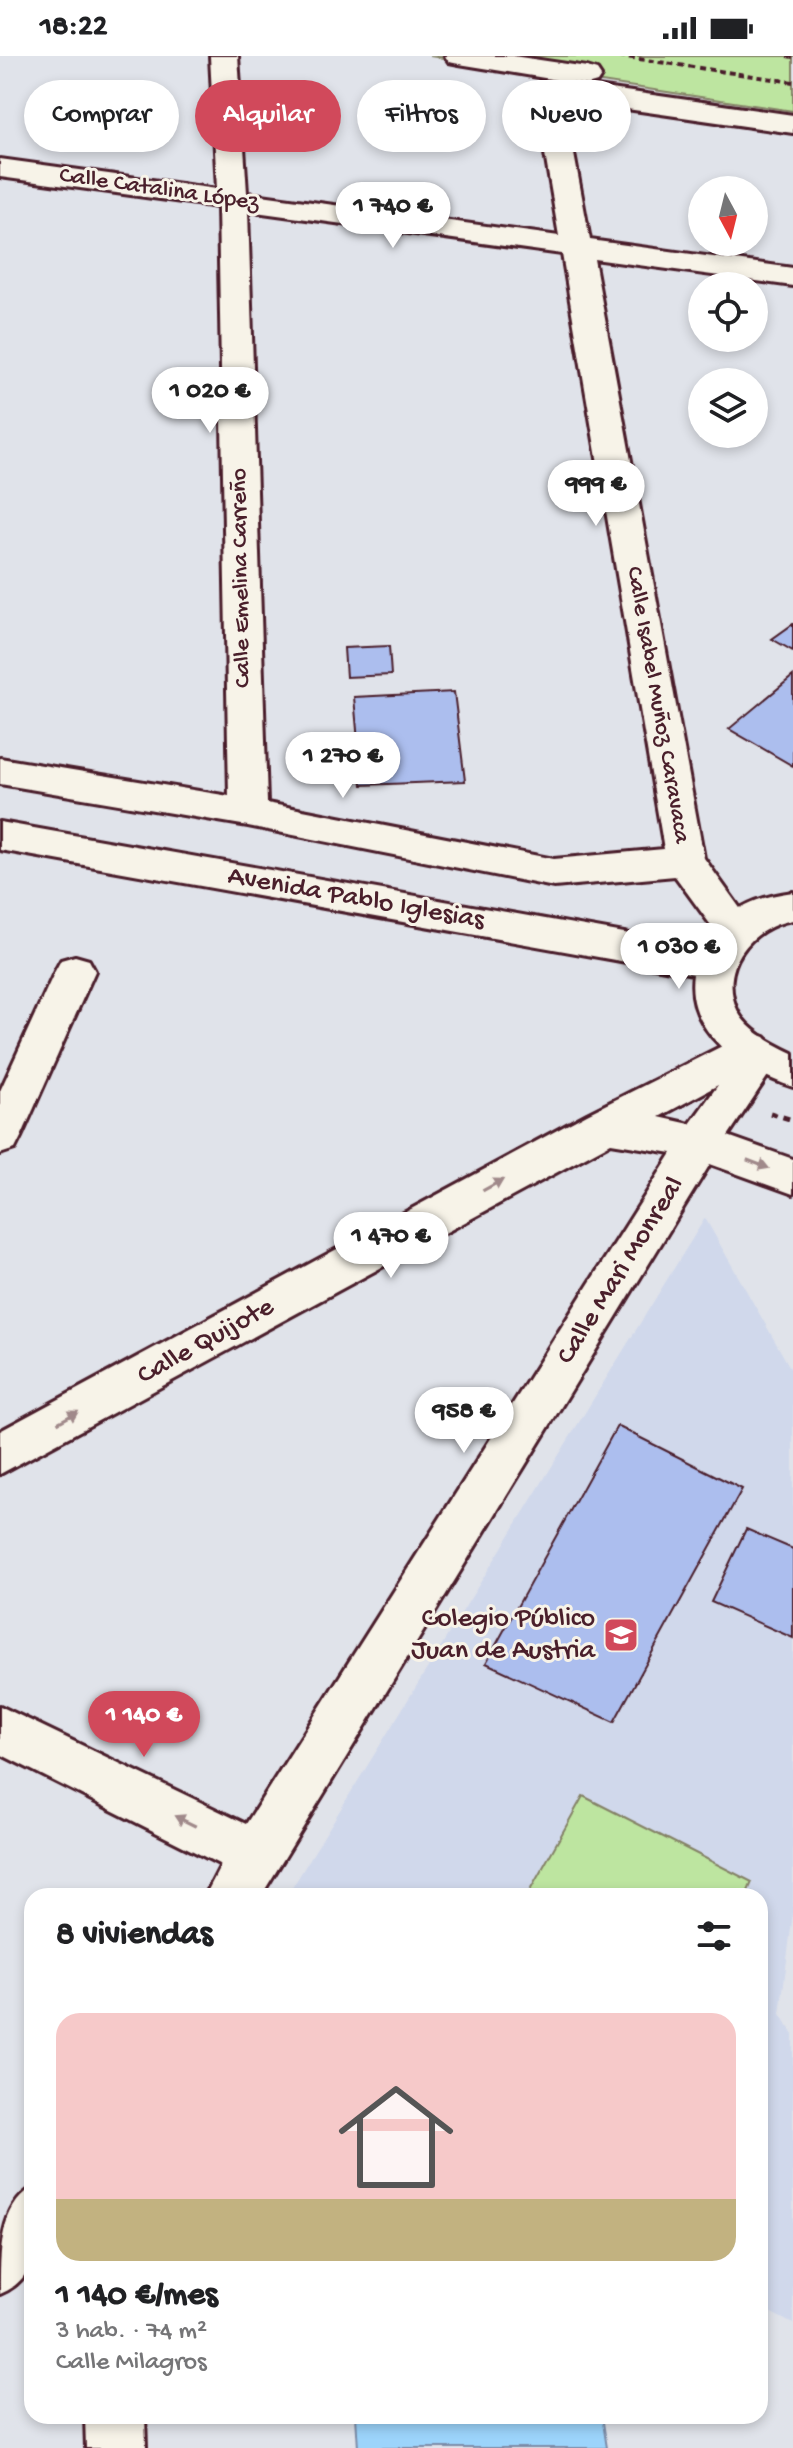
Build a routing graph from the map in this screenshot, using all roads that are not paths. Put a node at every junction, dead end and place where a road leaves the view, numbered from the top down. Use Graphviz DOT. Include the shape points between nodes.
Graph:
graph roads {
  1 [pos="224,56"];
  2 [pos="459,56"];
  3 [pos="793,106"];
  4 [pos="793,124"];
  5 [pos="0,168"];
  6 [pos="233,201"];
  7 [pos="575,246"];
  8 [pos="793,277"];
  9 [pos="0,771"];
  10 [pos="248,813"];
  11 [pos="0,836"];
  12 [pos="685,861"];
  13 [pos="793,906"];
  14 [pos="735,929"];
  15 [pos="712,963"];
  16 [pos="75,971"];
  17 [pos="768,1058"];
  18 [pos="602,1126"];
  19 [pos="0,1137"];
  20 [pos="701,1142"];
  21 [pos="793,1177"];
  22 [pos="3,1447"];
  23 [pos="0,1729"];
  24 [pos="243,1876"];
  25 [pos="24,2228"];
  26 [pos="0,2265"];
  27 [pos="115,2424"];
  28 [pos="116,2448"];
  1 -- 6 [label="street, Calle Emelina Carreño"];
  2 -- 3 [label="street"];
  4 -- 7 [label="street, Calle Isabel Muñoz Caravaca" via="548,89"];
  5 -- 6 [label="street, Calle Catalina López"];
  6 -- 7 [label="street, Calle Catalina López"];
  6 -- 10 [label="street, Calle Emelina Carreño"];
  7 -- 8 [label="street, Calle Catalina López"];
  7 -- 12 [label="street, Calle Isabel Muñoz Caravaca"];
  9 -- 10 [label="street"];
  10 -- 12 [label="street" via="554,873"];
  11 -- 15 [label="street, Avenida Pablo Iglesias"];
  12 -- 14 [label="street, Calle Isabel Muñoz Caravaca"];
  13 -- 14 [label="street" via="781,906"];
  14 -- 15 [label="street"];
  15 -- 17 [label="street" via="710,981 720,1018"];
  16 -- 19 [label="street"];
  17 -- 18 [label="street, Calle Quijote"];
  17 -- 20 [label="street, Calle Mari Monreal"];
  18 -- 20 [label="street" via="653,1130"];
  22 -- 18 [label="street, Calle Quijote, one-way"];
  20 -- 21 [label="street, one-way"];
  20 -- 24 [label="street, Calle Mari Monreal"];
  24 -- 23 [label="street, one-way"];
  25 -- 26 [label="street"];
  27 -- 28 [label="street"];
}
